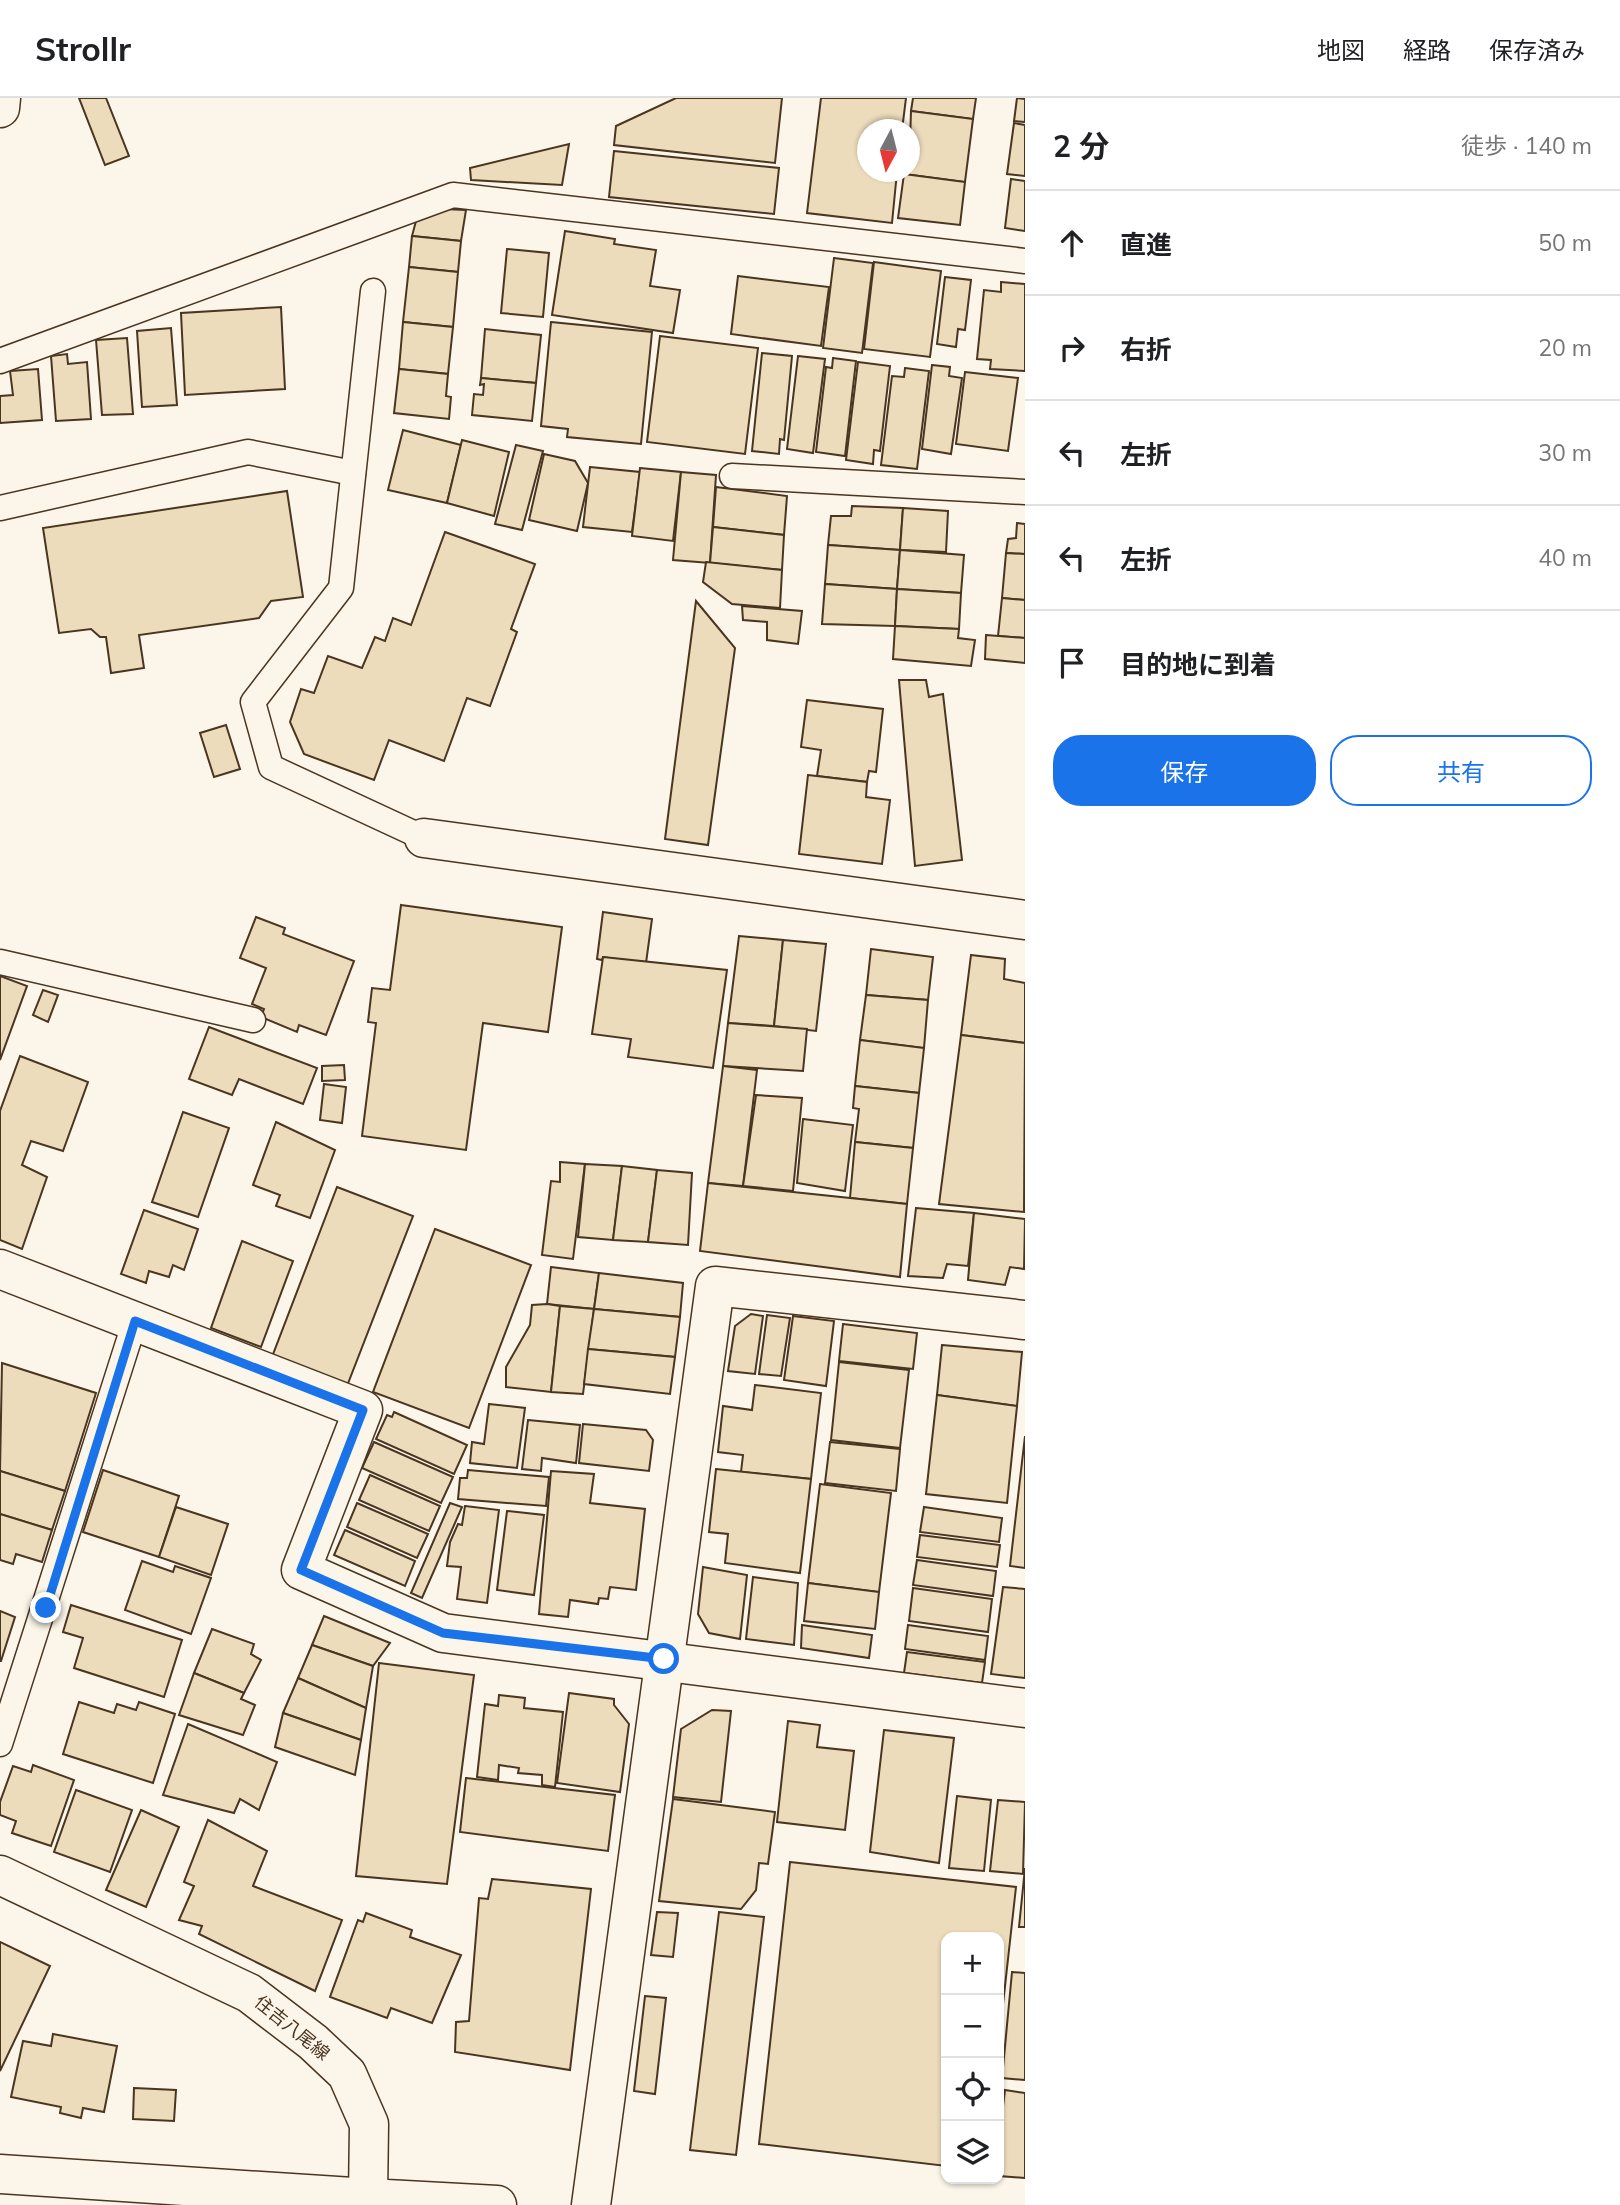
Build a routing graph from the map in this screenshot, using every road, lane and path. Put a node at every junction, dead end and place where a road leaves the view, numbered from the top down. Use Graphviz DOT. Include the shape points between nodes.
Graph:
graph roads {
  1 [pos="1,98"];
  2 [pos="0,108"];
  3 [pos="1025,261"];
  4 [pos="373,291"];
  5 [pos="0,360"];
  6 [pos="353,473"];
  7 [pos="732,476"];
  8 [pos="1025,492"];
  9 [pos="0,508"];
  10 [pos="424,838"];
  11 [pos="1025,920"];
  12 [pos="0,962"];
  13 [pos="253,1020"];
  14 [pos="0,1269"];
  15 [pos="1025,1320"];
  16 [pos="135,1321"];
  17 [pos="664,1659"];
  18 [pos="1025,1708"];
  19 [pos="0,1744"];
  20 [pos="0,1875"];
  21 [pos="0,2174"];
  22 [pos="365,2202"];
  23 [pos="497,2205"];
  24 [pos="591,2205"];
  1 -- 2 [label="street"];
  3 -- 5 [label="lane" via="453,195"];
  4 -- 6 [label="lane"];
  6 -- 9 [label="lane" via="248,452"];
  6 -- 10 [label="lane" via="341,588 253,702 271,767"];
  7 -- 8 [label="lane"];
  10 -- 11 [label="street"];
  12 -- 13 [label="lane"];
  14 -- 16 [label="street"];
  15 -- 17 [label="street" via="715,1286"];
  16 -- 17 [label="street" via="363,1410 301,1570 443,1633"];
  16 -- 19 [label="lane"];
  17 -- 18 [label="street"];
  17 -- 24 [label="street"];
  20 -- 22 [label="street, 住吉八尾線" via="249,1993 313,2042 347,2074 369,2124"];
  21 -- 22 [label="street"];
  22 -- 23 [label="street"];
}
